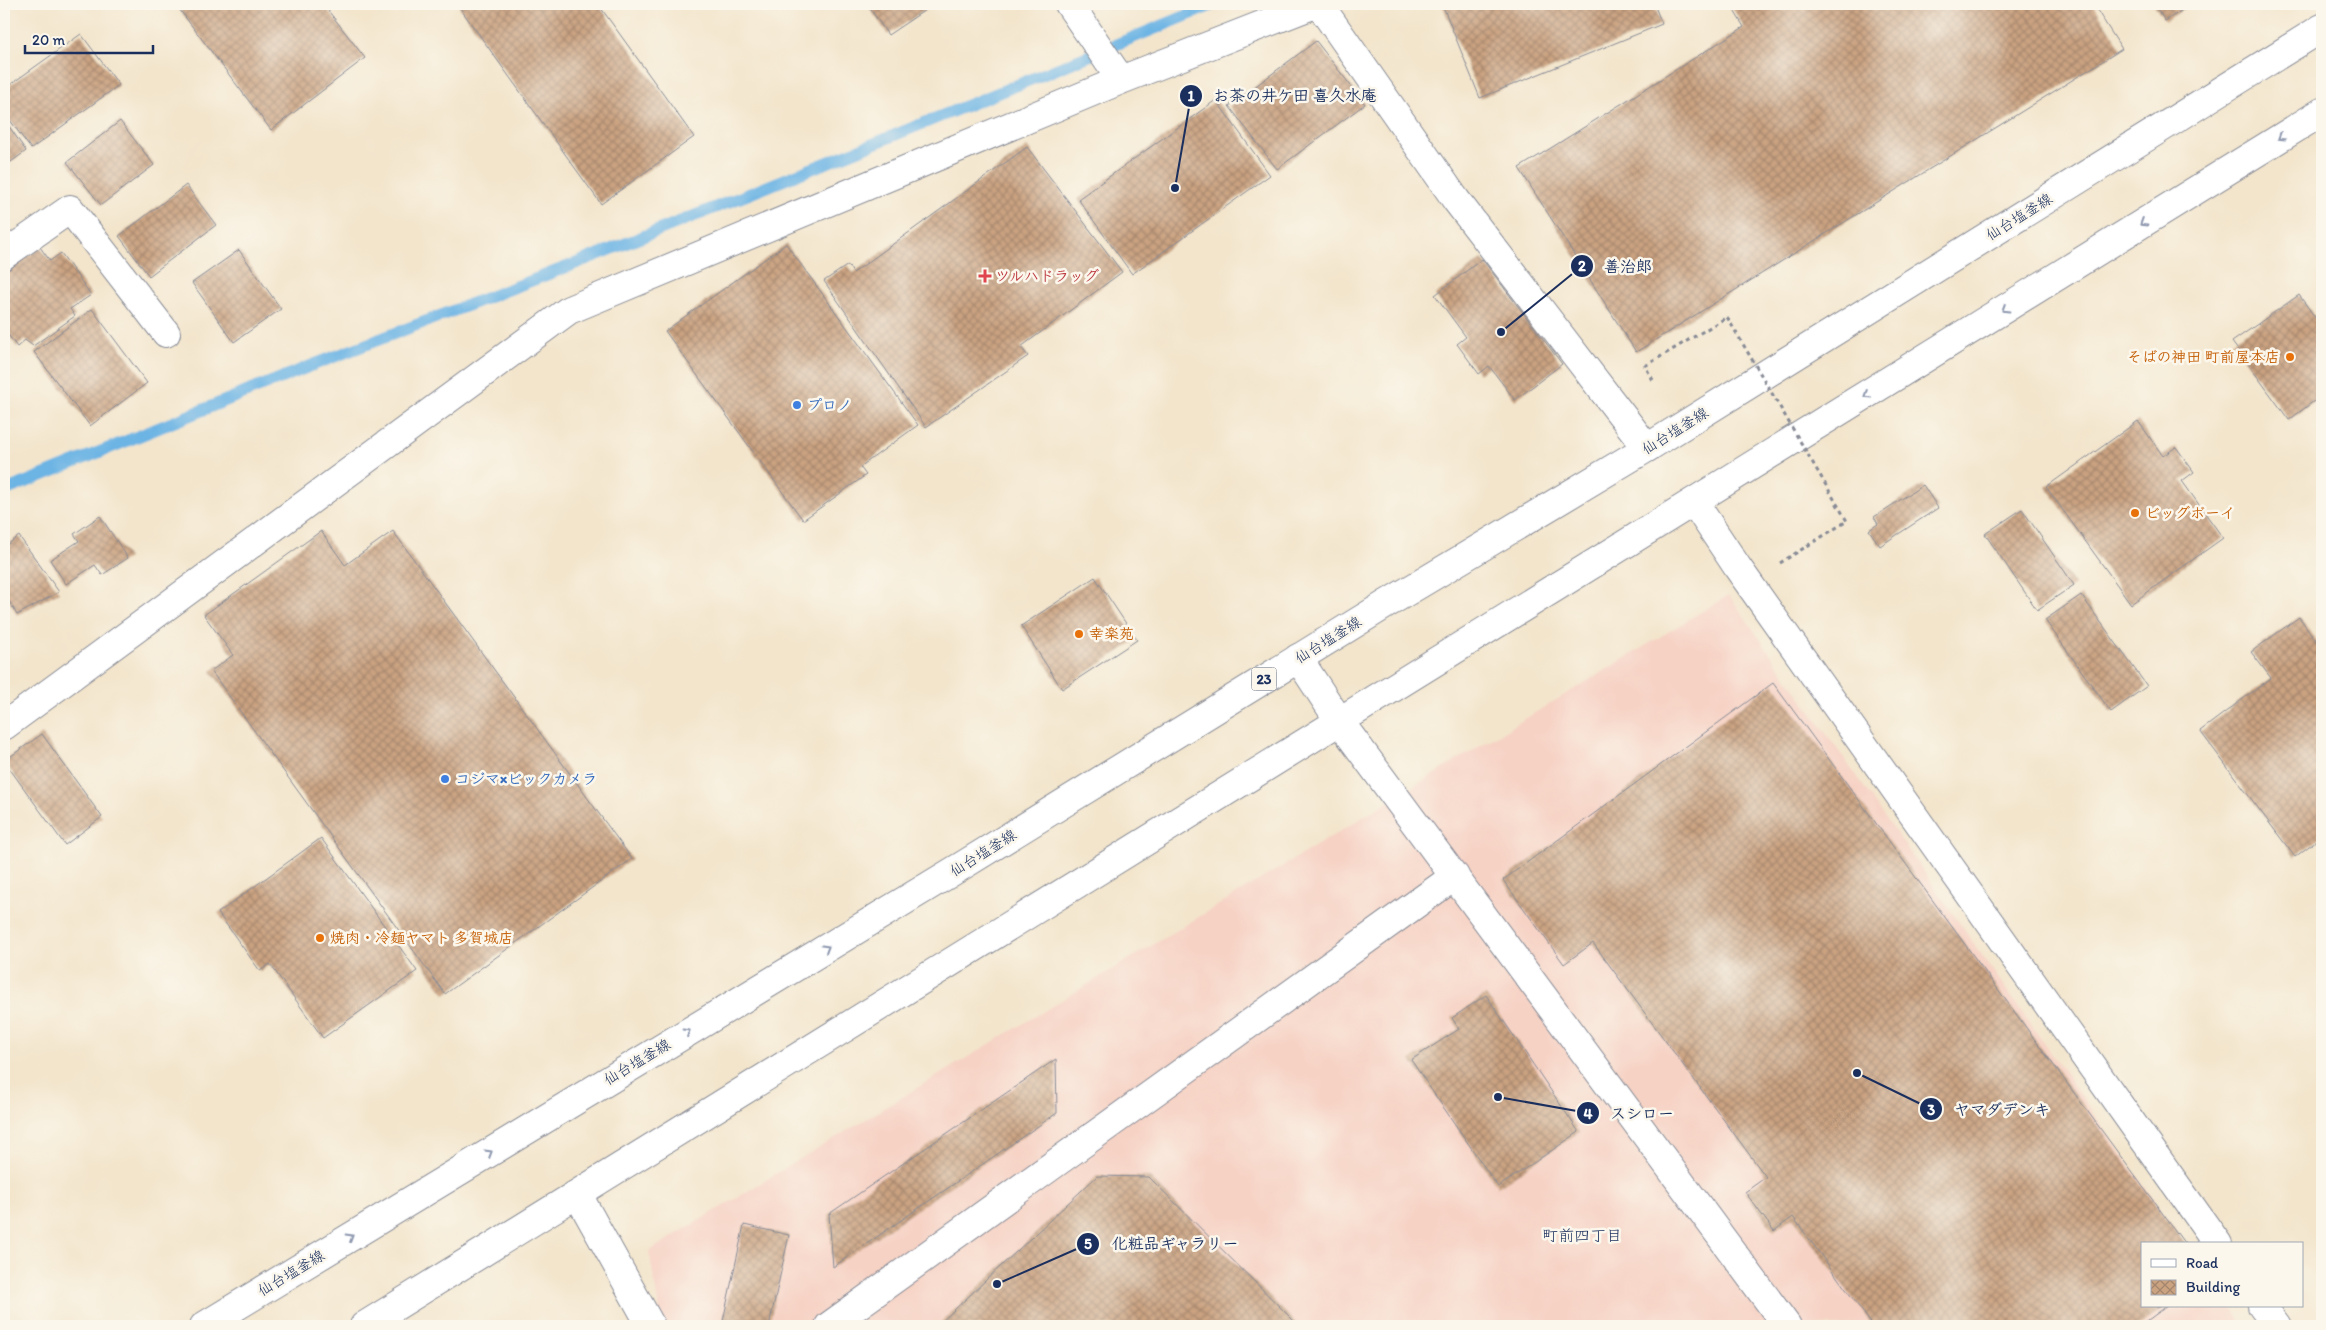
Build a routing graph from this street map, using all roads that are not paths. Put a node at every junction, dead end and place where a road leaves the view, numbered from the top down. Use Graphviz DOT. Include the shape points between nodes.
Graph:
graph roads {
  1 [pos="1068,4"];
  2 [pos="1317,4"];
  3 [pos="2322,28"];
  4 [pos="1115,73"];
  5 [pos="2322,112"];
  6 [pos="4,255"];
  7 [pos="166,333"];
  8 [pos="1647,448"];
  9 [pos="1694,502"];
  10 [pos="1298,658"];
  11 [pos="1340,722"];
  12 [pos="4,726"];
  13 [pos="1455,876"];
  14 [pos="578,1195"];
  15 [pos="2217,1242"];
  16 [pos="2264,1308"];
  17 [pos="204,1326"];
  18 [pos="364,1326"];
  19 [pos="651,1326"];
  20 [pos="829,1326"];
  21 [pos="1787,1326"];
  22 [pos="2277,1326"];
  1 -- 4 [label="street"];
  2 -- 4 [label="street"];
  2 -- 8 [label="street" via="1456,200"];
  3 -- 8 [label="street, 仙台塩釜線 / 23"];
  4 -- 12 [label="street" via="569,310"];
  5 -- 9 [label="street, one-way"];
  6 -- 7 [label="street" via="70,209"];
  8 -- 10 [label="street, 仙台塩釜線 / 23"];
  9 -- 11 [label="street"];
  9 -- 15 [label="street"];
  10 -- 11 [label="street"];
  17 -- 10 [label="street, 仙台塩釜線 / 23, one-way"];
  11 -- 13 [label="street"];
  11 -- 14 [label="street"];
  13 -- 20 [label="street"];
  13 -- 21 [label="street"];
  14 -- 18 [label="street"];
  14 -- 19 [label="street"];
  16 -- 22 [label="street"];
}
